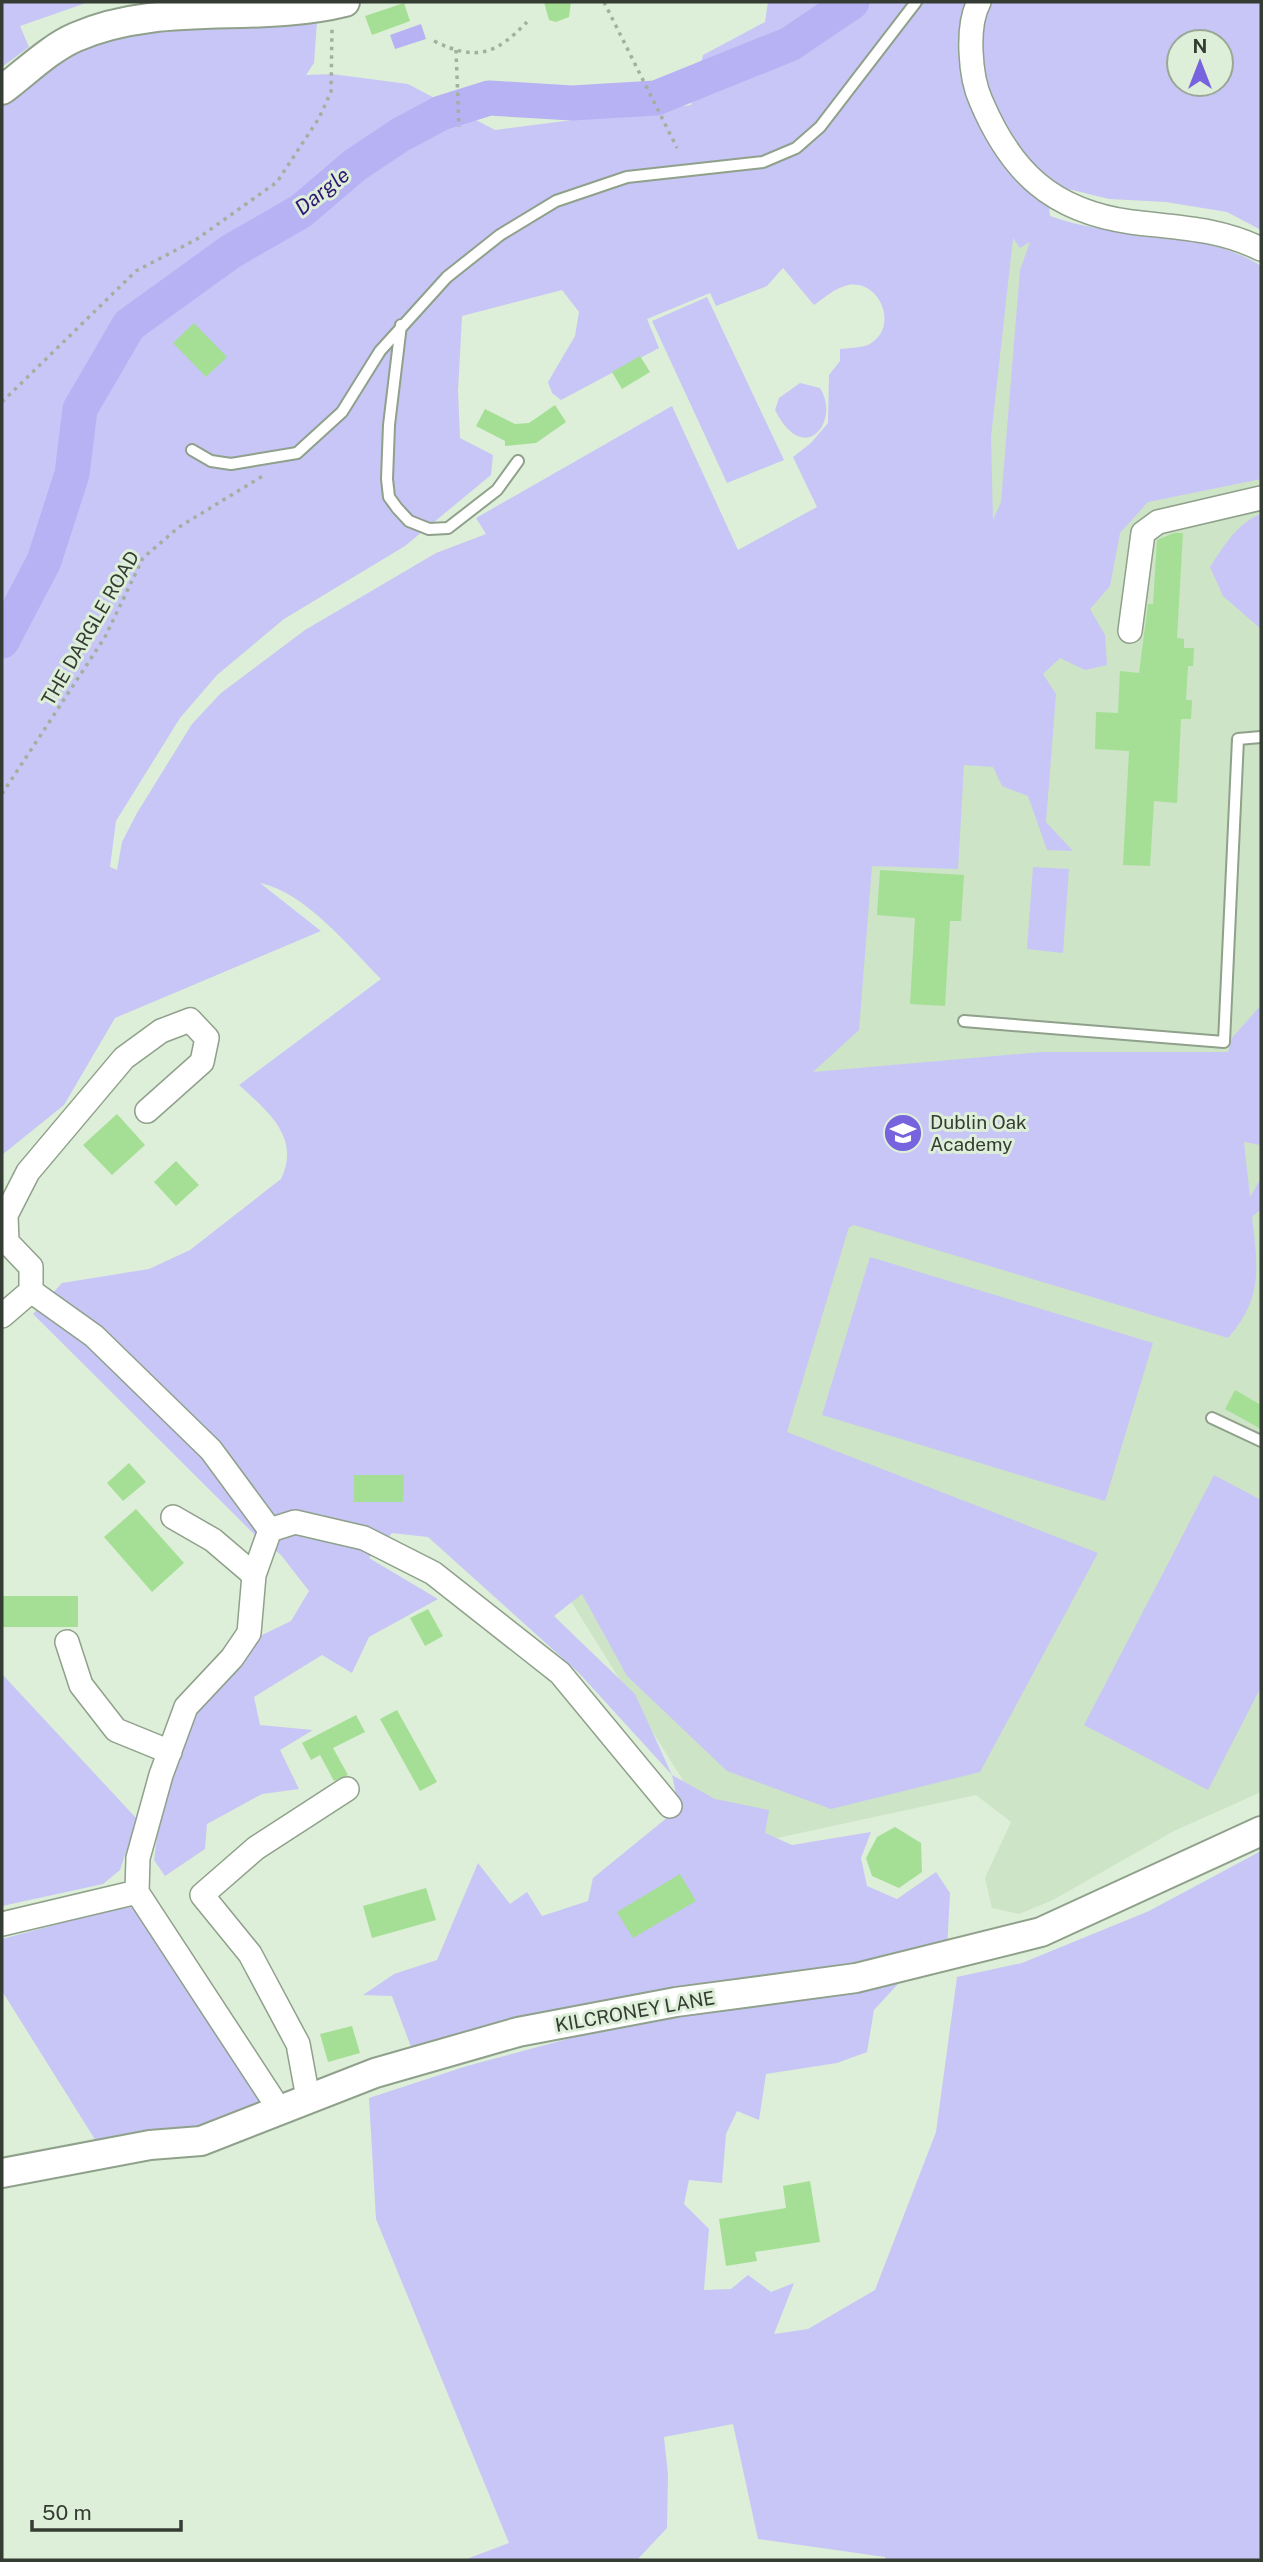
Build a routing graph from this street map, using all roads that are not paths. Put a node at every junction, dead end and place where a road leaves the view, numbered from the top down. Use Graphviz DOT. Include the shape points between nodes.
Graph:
graph roads {
  1 [pos="916,2"];
  2 [pos="979,2"];
  3 [pos="339,3"];
  4 [pos="2,89"];
  5 [pos="1261,248"];
  6 [pos="401,325"];
  7 [pos="192,450"];
  8 [pos="518,461"];
  9 [pos="1261,498"];
  10 [pos="1130,631"];
  11 [pos="1261,737"];
  12 [pos="964,1021"];
  13 [pos="147,1111"];
  14 [pos="31,1291"];
  15 [pos="2,1316"];
  16 [pos="1212,1419"];
  17 [pos="1261,1441"];
  18 [pos="173,1517"];
  19 [pos="270,1530"];
  20 [pos="254,1574"];
  21 [pos="67,1642"];
  22 [pos="170,1752"];
  23 [pos="347,1789"];
  24 [pos="670,1806"];
  25 [pos="1261,1831"];
  26 [pos="137,1892"];
  27 [pos="2,1924"];
  28 [pos="308,2098"];
  29 [pos="279,2109"];
  30 [pos="2,2173"];
  1 -- 6 [label="lane" via="820,128 796,148 763,162 626,177 556,201 500,234 447,277"];
  2 -- 5 [label="street" via="973,83 1008,156 1037,186 1065,204 1128,221 1233,235"];
  3 -- 4 [label="street" via="158,15 113,23 73,37"];
  6 -- 7 [label="lane" via="342,412 297,453 231,464 211,461"];
  6 -- 8 [label="lane" via="387,479 389,497 397,508 409,521 429,529 448,528 497,490"];
  9 -- 10 [label="street" via="1158,522 1143,533"];
  11 -- 12 [label="lane" via="1238,738 1224,1042"];
  13 -- 14 [label="street" via="202,1062 207,1038 190,1020 161,1031 124,1058 28,1172 6,1215 7,1242 31,1267"];
  14 -- 15 [label="street"];
  14 -- 19 [label="street" via="94,1336 211,1450"];
  16 -- 17 [label="lane"];
  18 -- 20 [label="street" via="213,1540"];
  19 -- 20 [label="street"];
  19 -- 24 [label="street" via="295,1522 365,1538 432,1573 560,1673"];
  20 -- 22 [label="street" via="249,1633 187,1707"];
  21 -- 22 [label="street" via="81,1685 116,1730"];
  22 -- 26 [label="street" via="138,1858"];
  23 -- 28 [label="street" via="256,1849 202,1895 250,1954 298,2044"];
  25 -- 28 [label="street, KILCRONEY LANE" via="1041,1932 856,1978 676,2002 518,2032 374,2073"];
  26 -- 27 [label="street"];
  26 -- 29 [label="street"];
  28 -- 29 [label="street, KILCRONEY LANE"];
  29 -- 30 [label="street, KILCRONEY LANE" via="201,2141 150,2145"];
}
